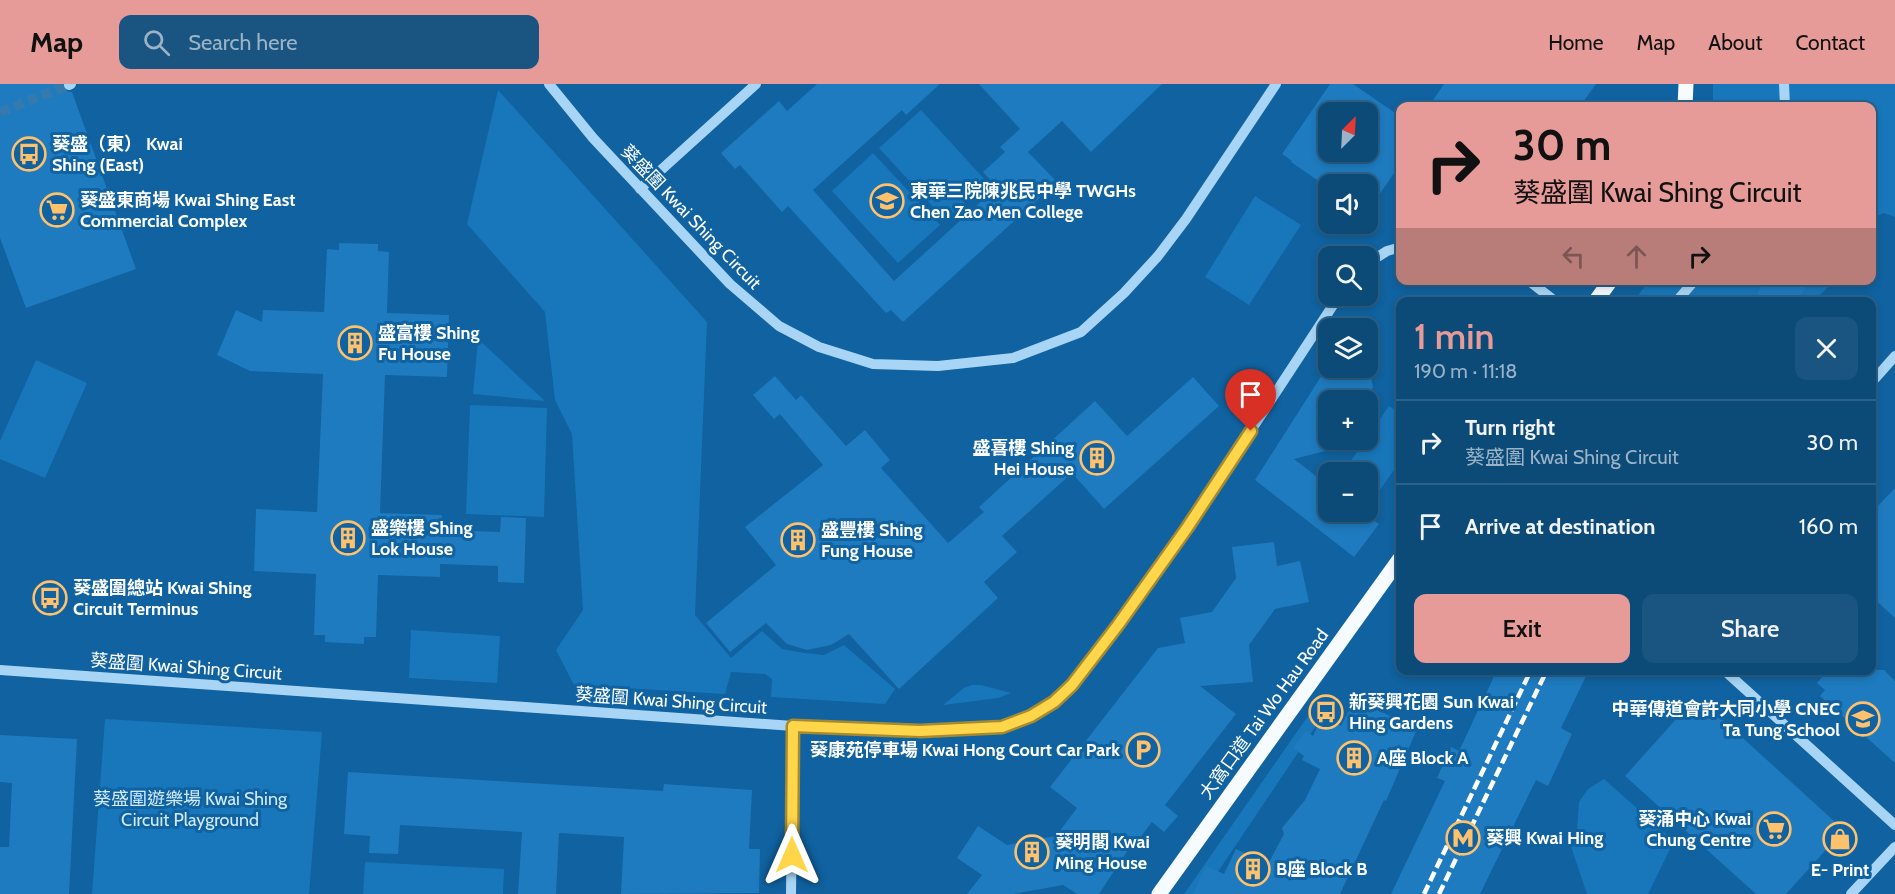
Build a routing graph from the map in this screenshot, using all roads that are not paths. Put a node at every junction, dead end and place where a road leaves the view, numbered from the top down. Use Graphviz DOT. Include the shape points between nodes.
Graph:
graph roads {
  1 [pos="549,84"];
  2 [pos="756,84"];
  3 [pos="1276,84"];
  4 [pos="1686,84"];
  5 [pos="1784,84"];
  6 [pos="1685,102"];
  7 [pos="1785,102"];
  8 [pos="640,189"];
  9 [pos="1396,248"];
  10 [pos="1378,257"];
  11 [pos="1534,285"];
  12 [pos="1691,285"];
  13 [pos="1550,297"];
  14 [pos="1680,297"];
  15 [pos="1332,306"];
  16 [pos="1895,356"];
  17 [pos="1876,377"];
  18 [pos="1396,565"];
  19 [pos="0,670"];
  20 [pos="1730,675"];
  21 [pos="793,726"];
  22 [pos="1895,825"];
  23 [pos="1895,847"];
  24 [pos="791,894"];
  25 [pos="1159,894"];
  26 [pos="1851,894"];
  1 -- 8 [label="street, 葵盛圍 Kwai Shing Circuit"];
  2 -- 8 [label="street"];
  3 -- 8 [label="street, 葵盛圍 Kwai Shing Circuit" via="1186,219 1124,293 1081,332 1013,358 938,366 873,364 798,337 779,326 730,284"];
  4 -- 6 [label="main road"];
  5 -- 7 [label="street"];
  9 -- 10 [label="street"];
  11 -- 13 [label="street"];
  12 -- 14 [label="street"];
  15 -- 21 [label="street, 葵盛圍 Kwai Shing Circuit" via="1187,528 1072,685 1054,702 1002,727 920,731"];
  16 -- 17 [label="street"];
  18 -- 25 [label="main road, 大窩口道 Tai Wo Hau Road"];
  19 -- 21 [label="street, 葵盛圍 Kwai Shing Circuit"];
  20 -- 22 [label="street"];
  21 -- 24 [label="street"];
  23 -- 26 [label="street"];
}
